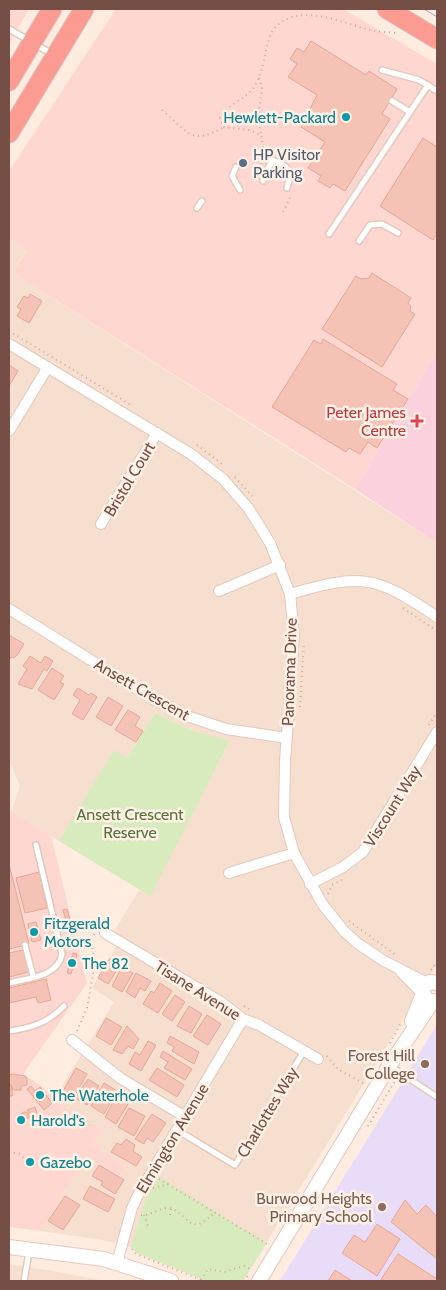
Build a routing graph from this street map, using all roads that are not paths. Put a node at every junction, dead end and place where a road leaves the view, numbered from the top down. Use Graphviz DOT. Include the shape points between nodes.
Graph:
graph roads {
  1 [pos="52,9"];
  2 [pos="84,9"];
  3 [pos="387,9"];
  4 [pos="9,29"];
  5 [pos="437,39"];
  6 [pos="32,42"];
  7 [pos="55,56"];
  8 [pos="382,70"];
  9 [pos="9,81"];
  10 [pos="428,85"];
  11 [pos="437,91"];
  12 [pos="392,101"];
  13 [pos="410,112"];
  14 [pos="9,133"];
  15 [pos="263,160"];
  16 [pos="274,161"];
  17 [pos="236,167"];
  18 [pos="263,181"];
  19 [pos="287,188"];
  20 [pos="240,190"];
  21 [pos="202,200"];
  22 [pos="197,208"];
  23 [pos="398,233"];
  24 [pos="329,234"];
  25 [pos="359,241"];
  26 [pos="9,344"];
  27 [pos="48,367"];
  28 [pos="9,431"];
  29 [pos="157,433"];
  30 [pos="101,524"];
  31 [pos="280,565"];
  32 [pos="219,591"];
  33 [pos="290,594"];
  34 [pos="9,609"];
  35 [pos="437,617"];
  36 [pos="432,730"];
  37 [pos="287,738"];
  38 [pos="36,845"];
  39 [pos="294,853"];
  40 [pos="229,873"];
  41 [pos="310,884"];
  42 [pos="105,933"];
  43 [pos="25,945"];
  44 [pos="33,976"];
  45 [pos="9,983"];
  46 [pos="430,986"];
  47 [pos="64,1006"];
  48 [pos="243,1019"];
  49 [pos="9,1031"];
  50 [pos="72,1040"];
  51 [pos="304,1051"];
  52 [pos="318,1060"];
  53 [pos="389,1066"];
  54 [pos="437,1096"];
  55 [pos="184,1116"];
  56 [pos="176,1130"];
  57 [pos="9,1247"];
  58 [pos="29,1248"];
  59 [pos="117,1263"];
  60 [pos="257,1278"];
  61 [pos="24,1281"];
  62 [pos="171,1281"];
  1 -- 6 [label="highway"];
  2 -- 7 [label="highway"];
  3 -- 5 [label="highway"];
  4 -- 6 [label="lane"];
  6 -- 7 [label="lane"];
  6 -- 9 [label="highway"];
  7 -- 14 [label="highway"];
  8 -- 10 [label="lane" via="397,72"];
  10 -- 11 [label="lane"];
  10 -- 13 [label="lane"];
  12 -- 13 [label="lane"];
  13 -- 24 [label="lane"];
  15 -- 16 [label="lane"];
  16 -- 18 [label="lane"];
  16 -- 19 [label="lane" via="286,166 291,173"];
  17 -- 20 [label="lane" via="232,176"];
  21 -- 22 [label="lane"];
  23 -- 25 [label="lane" via="382,224 370,225"];
  26 -- 27 [label="street, Panorama Drive"];
  27 -- 28 [label="street"];
  27 -- 29 [label="street, Panorama Drive"];
  29 -- 30 [label="street, Bristol Court"];
  29 -- 31 [label="street, Panorama Drive" via="223,479 249,509"];
  31 -- 32 [label="street"];
  31 -- 33 [label="street, Panorama Drive"];
  33 -- 35 [label="street" via="338,581 373,582 402,595"];
  33 -- 37 [label="street, Panorama Drive" via="293,650"];
  34 -- 37 [label="street, Ansett Crescent" via="153,699 190,717 226,729"];
  36 -- 41 [label="street, Viscount Way" via="363,852"];
  37 -- 39 [label="street, Panorama Drive" via="284,818"];
  38 -- 44 [label="lane" via="62,954 61,961 50,972"];
  39 -- 40 [label="street"];
  39 -- 41 [label="street, Panorama Drive"];
  41 -- 46 [label="street, Panorama Drive" via="332,919 357,943"];
  42 -- 48 [label="street, Tisane Avenue" via="221,1002"];
  43 -- 44 [label="lane"];
  44 -- 45 [label="lane"];
  46 -- 53 [label="main road"];
  47 -- 49 [label="lane" via="44,1022"];
  48 -- 51 [label="street, Tisane Avenue" via="260,1024"];
  48 -- 55 [label="street, Elmington Avenue"];
  50 -- 55 [label="street" via="120,1078"];
  51 -- 52 [label="street, Tisane Avenue"];
  51 -- 56 [label="lane, Charlottes Way" via="236,1165"];
  53 -- 54 [label="lane"];
  53 -- 60 [label="main road"];
  55 -- 56 [label="street, Elmington Avenue"];
  56 -- 59 [label="street, Elmington Avenue" via="151,1163 135,1201"];
  57 -- 58 [label="main road"];
  58 -- 59 [label="main road"];
  58 -- 61 [label="lane"];
  59 -- 62 [label="main road"];
}
